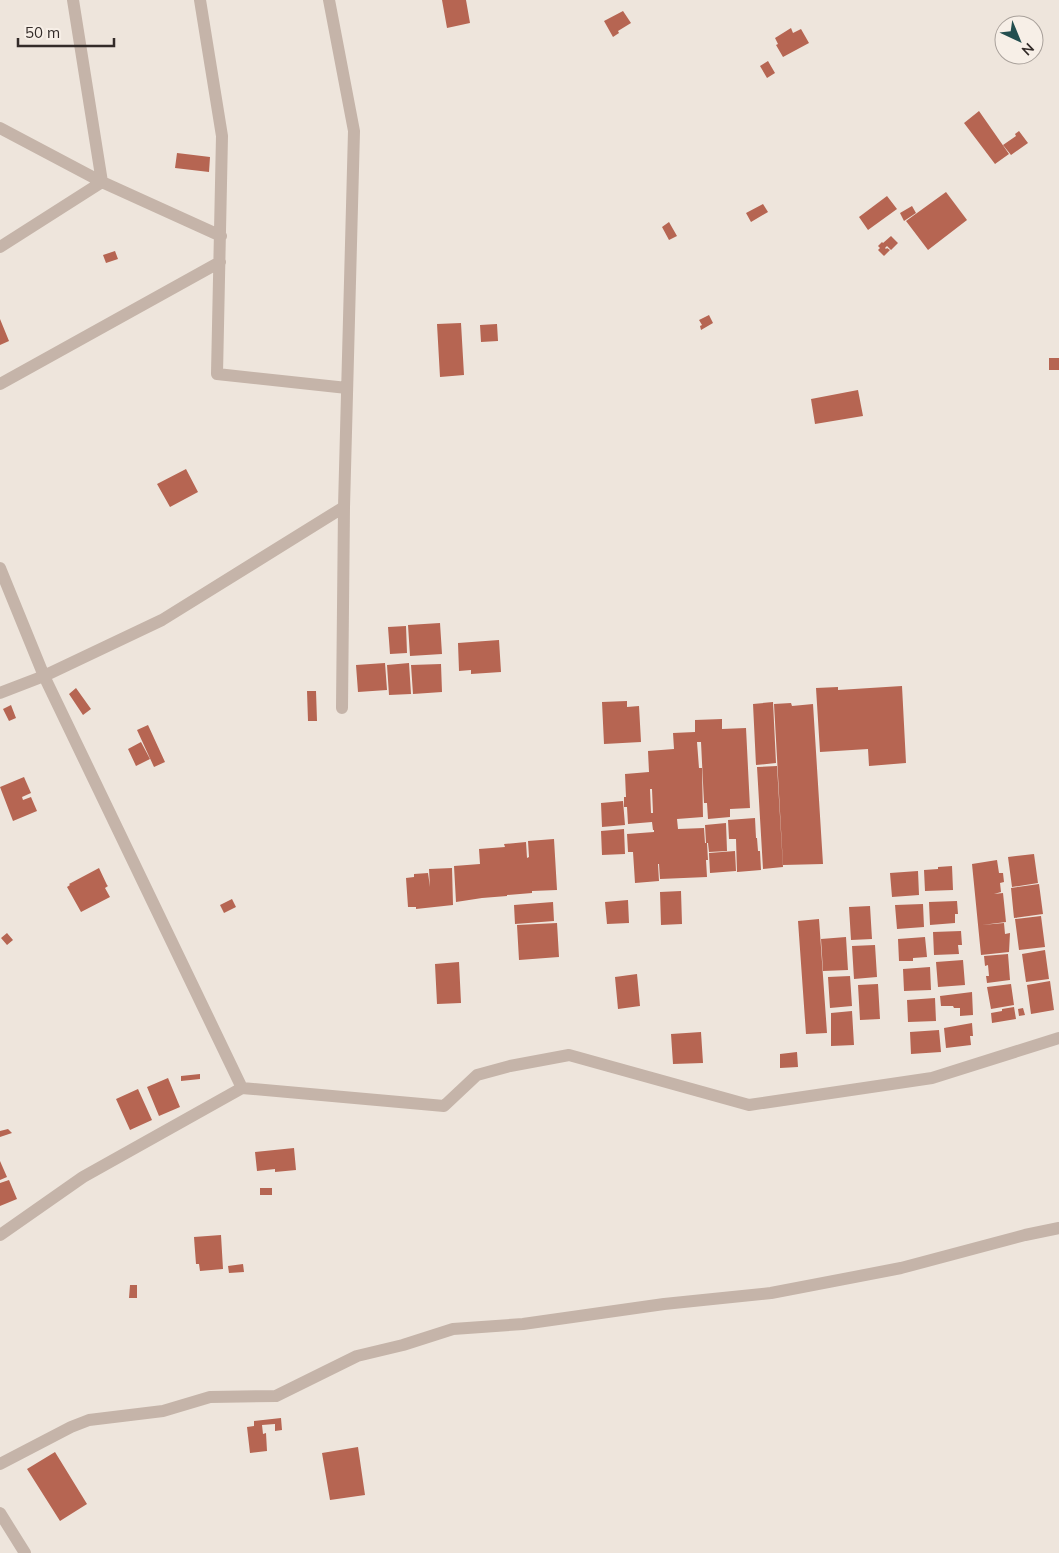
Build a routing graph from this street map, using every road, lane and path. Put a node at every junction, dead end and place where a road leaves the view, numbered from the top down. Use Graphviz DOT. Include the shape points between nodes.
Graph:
graph roads {
  1 [pos="73,0"];
  2 [pos="200,0"];
  3 [pos="329,0"];
  4 [pos="0,128"];
  5 [pos="102,182"];
  6 [pos="221,236"];
  7 [pos="0,247"];
  8 [pos="220,262"];
  9 [pos="0,384"];
  10 [pos="347,388"];
  11 [pos="344,507"];
  12 [pos="0,568"];
  13 [pos="44,676"];
  14 [pos="0,693"];
  15 [pos="342,708"];
  16 [pos="1059,1038"];
  17 [pos="242,1088"];
  18 [pos="1059,1228"];
  19 [pos="0,1236"];
  20 [pos="0,1464"];
  21 [pos="0,1513"];
  22 [pos="26,1553"];
  1 -- 5 [label="street"];
  2 -- 6 [label="street" via="222,136"];
  3 -- 10 [label="street" via="354,131"];
  4 -- 5 [label="street"];
  5 -- 6 [label="street"];
  5 -- 7 [label="street"];
  6 -- 8 [label="street"];
  8 -- 9 [label="street"];
  8 -- 10 [label="street" via="218,374"];
  10 -- 11 [label="street"];
  11 -- 13 [label="street" via="162,620"];
  11 -- 15 [label="street"];
  12 -- 13 [label="street"];
  13 -- 14 [label="street"];
  13 -- 17 [label="street"];
  16 -- 17 [label="street" via="932,1078 749,1105 569,1055 478,1075 444,1106"];
  17 -- 19 [label="street" via="83,1176"];
  18 -- 20 [label="street" via="900,1268 771,1293 523,1324 453,1329 357,1356 276,1396 210,1397 163,1411 89,1420"];
  21 -- 22 [label="street"];
}
